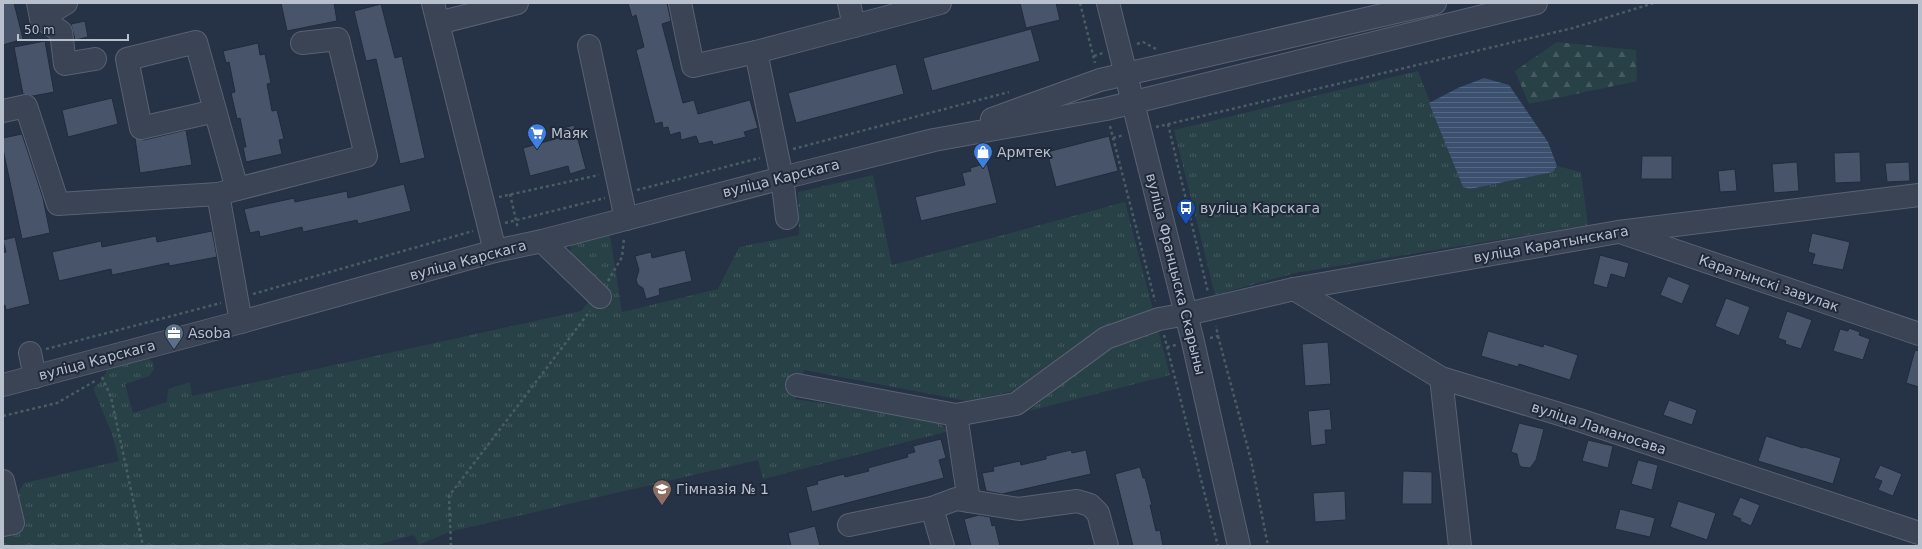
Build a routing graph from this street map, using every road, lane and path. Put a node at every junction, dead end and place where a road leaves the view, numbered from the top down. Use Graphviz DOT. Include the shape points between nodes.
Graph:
graph roads {
  1 [pos="66,3"];
  2 [pos="517,3"];
  3 [pos="680,3"];
  4 [pos="849,3"];
  5 [pos="940,3"];
  6 [pos="1080,3"];
  7 [pos="1108,3"];
  8 [pos="1435,3"];
  9 [pos="1536,3"];
  10 [pos="1654,3"];
  11 [pos="39,10"];
  12 [pos="435,13"];
  13 [pos="854,26"];
  14 [pos="302,43"];
  15 [pos="589,46"];
  16 [pos="1119,48"];
  17 [pos="756,52"];
  18 [pos="95,59"];
  19 [pos="1161,67"];
  20 [pos="1126,75"];
  21 [pos="1100,80"];
  22 [pos="1013,91"];
  23 [pos="1133,102"];
  24 [pos="1106,109"];
  25 [pos="3,111"];
  26 [pos="215,111"];
  27 [pos="1168,124"];
  28 [pos="1140,131"];
  29 [pos="934,140"];
  30 [pos="777,153"];
  31 [pos="616,172"];
  32 [pos="782,178"];
  33 [pos="228,191"];
  34 [pos="620,194"];
  35 [pos="1919,195"];
  36 [pos="482,200"];
  37 [pos="787,218"];
  38 [pos="626,219"];
  39 [pos="488,226"];
  40 [pos="1618,232"];
  41 [pos="542,241"];
  42 [pos="495,251"];
  43 [pos="1294,288"];
  44 [pos="600,296"];
  45 [pos="237,299"];
  46 [pos="1212,308"];
  47 [pos="1186,314"];
  48 [pos="1160,319"];
  49 [pos="241,322"];
  50 [pos="1919,334"];
  51 [pos="1218,336"];
  52 [pos="1193,342"];
  53 [pos="1167,347"];
  54 [pos="30,353"];
  55 [pos="102,376"];
  56 [pos="35,377"];
  57 [pos="1441,378"];
  58 [pos="3,386"];
  59 [pos="798,386"];
  60 [pos="956,415"];
  61 [pos="3,481"];
  62 [pos="969,501"];
  63 [pos="932,508"];
  64 [pos="3,525"];
  65 [pos="849,525"];
  66 [pos="1919,533"];
  67 [pos="142,546"];
  68 [pos="451,546"];
  69 [pos="943,546"];
  70 [pos="1107,546"];
  71 [pos="1218,546"];
  72 [pos="1240,546"];
  73 [pos="1268,546"];
  74 [pos="1460,546"];
  1 -- 11 [label="street"];
  2 -- 12 [label="street"];
  3 -- 17 [label="street" via="693,66"];
  4 -- 13 [label="street"];
  5 -- 13 [label="street"];
  6 -- 21 [label="path"];
  7 -- 16 [label="street, вуліца Францыска Скарыны"];
  8 -- 19 [label="street, вуліца Карскага"];
  9 -- 23 [label="street, вуліца Карскага"];
  10 -- 27 [label="path" via="1573,28"];
  11 -- 18 [label="street" via="62,32 65,64"];
  12 -- 36 [label="street"];
  13 -- 17 [label="street"];
  14 -- 33 [label="street" via="338,39 366,156"];
  15 -- 31 [label="street"];
  16 -- 19 [label="path" via="1143,42 1156,49"];
  16 -- 20 [label="street, вуліца Францыска Скарыны"];
  17 -- 30 [label="street"];
  19 -- 20 [label="street, вуліца Карскага"];
  20 -- 21 [label="street, вуліца Карскага"];
  20 -- 23 [label="street, вуліца Францыска Скарыны"];
  21 -- 29 [label="street, вуліца Карскага"];
  22 -- 30 [label="path"];
  23 -- 24 [label="street, вуліца Карскага"];
  23 -- 28 [label="street, вуліца Францыска Скарыны"];
  24 -- 29 [label="street, вуліца Карскага"];
  24 -- 48 [label="path"];
  25 -- 33 [label="street" via="26,106 58,204"];
  26 -- 33 [label="street" via="141,128 126,59 196,42"];
  27 -- 28 [label="path"];
  27 -- 46 [label="path"];
  28 -- 47 [label="street, вуліца Францыска Скарыны"];
  29 -- 32 [label="street, вуліца Карскага"];
  30 -- 32 [label="street"];
  30 -- 34 [label="path"];
  31 -- 34 [label="street"];
  31 -- 36 [label="path"];
  32 -- 37 [label="street"];
  32 -- 38 [label="street, вуліца Карскага"];
  33 -- 45 [label="street"];
  34 -- 38 [label="street"];
  34 -- 39 [label="path"];
  35 -- 40 [label="street, вуліца Каратынскага"];
  36 -- 39 [label="street"];
  38 -- 41 [label="street, вуліца Карскага"];
  38 -- 44 [label="path" via="622,257"];
  39 -- 42 [label="street"];
  39 -- 45 [label="path"];
  40 -- 43 [label="street, вуліца Каратынскага"];
  40 -- 50 [label="street, Каратынскі завулак"];
  41 -- 42 [label="street, вуліца Карскага"];
  41 -- 44 [label="street"];
  42 -- 49 [label="street, вуліца Карскага"];
  43 -- 46 [label="street, вуліца Каратынскага"];
  43 -- 57 [label="street, вуліца Ламаносава"];
  44 -- 68 [label="path" via="449,496"];
  45 -- 49 [label="street"];
  45 -- 54 [label="path"];
  46 -- 47 [label="street, вуліца Каратынскага"];
  46 -- 51 [label="path"];
  47 -- 48 [label="street, вуліца Каратынскага"];
  47 -- 52 [label="street, вуліца Францыска Скарыны"];
  48 -- 53 [label="path"];
  48 -- 60 [label="street, вуліца Каратынскага" via="1106,338 1016,404"];
  49 -- 56 [label="street, вуліца Карскага"];
  51 -- 52 [label="path"];
  51 -- 73 [label="path" via="1250,460"];
  52 -- 53 [label="path"];
  52 -- 72 [label="street, вуліца Францыска Скарыны"];
  53 -- 71 [label="path"];
  54 -- 56 [label="street"];
  55 -- 67 [label="path" via="111,397"];
  56 -- 58 [label="street, вуліца Карскага"];
  57 -- 66 [label="street, вуліца Ламаносава" via="1579,420"];
  57 -- 74 [label="street"];
  59 -- 60 [label="street"];
  60 -- 62 [label="street"];
  61 -- 64 [label="street" via="13,523"];
  62 -- 63 [label="street" via="956,499"];
  62 -- 70 [label="street" via="1019,509 1077,501 1090,505 1098,513"];
  63 -- 65 [label="street"];
  63 -- 69 [label="street"];
}
